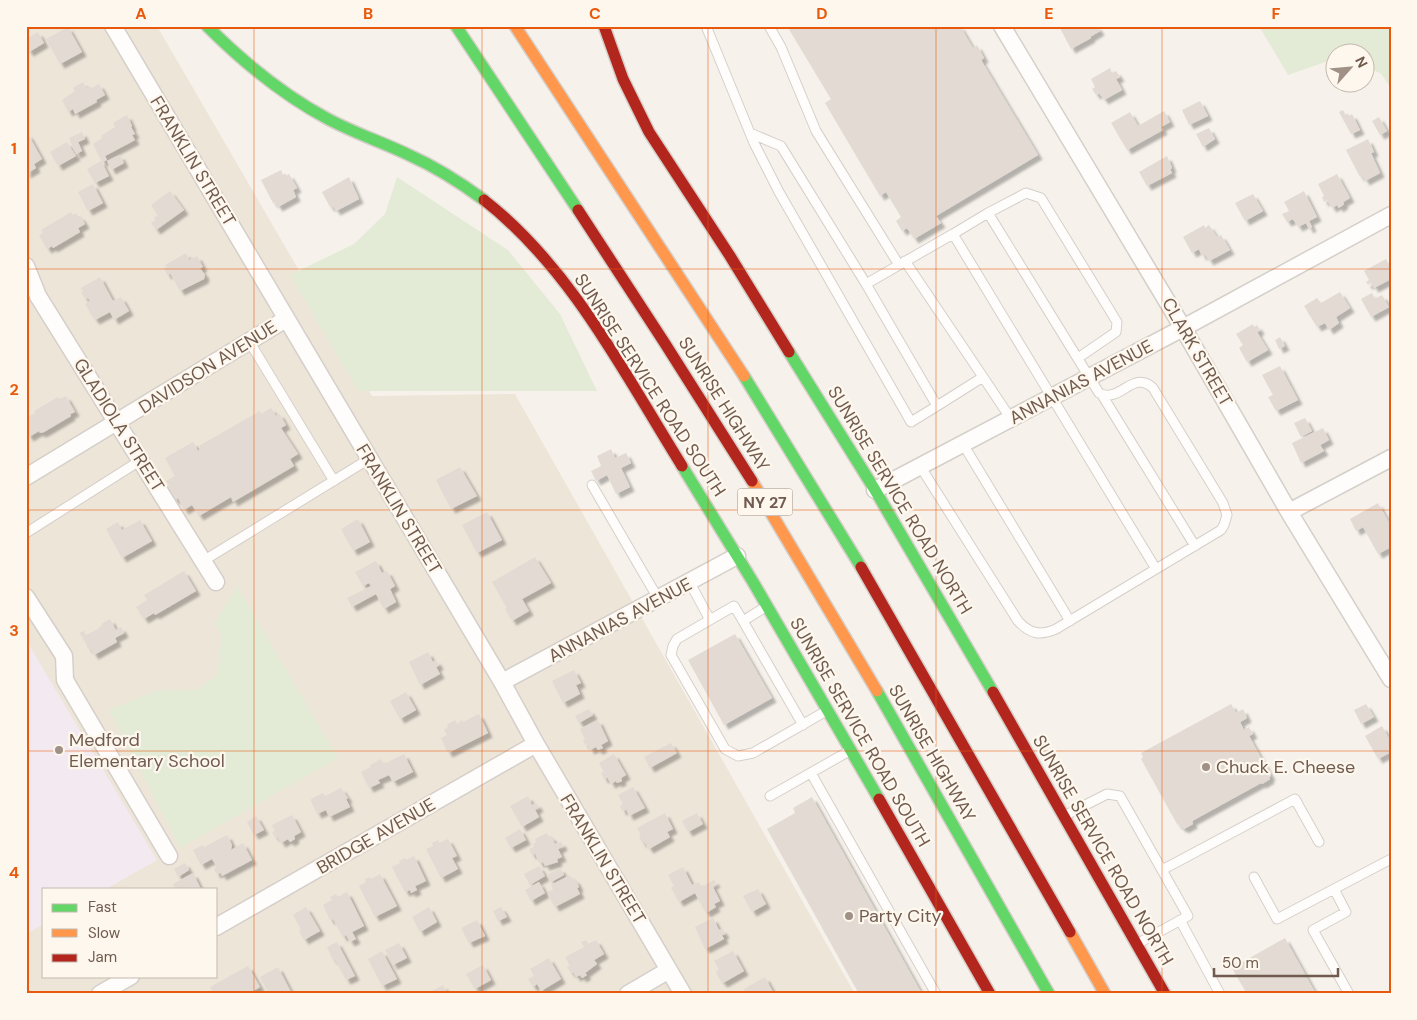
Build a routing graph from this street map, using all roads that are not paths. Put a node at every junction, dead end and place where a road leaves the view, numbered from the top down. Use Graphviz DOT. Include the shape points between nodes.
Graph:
graph roads {
  1 [pos="113,26"];
  2 [pos="207,26"];
  3 [pos="456,26"];
  4 [pos="515,26"];
  5 [pos="604,26"];
  6 [pos="706,26"];
  7 [pos="769,26"];
  8 [pos="1002,26"];
  9 [pos="750,133"];
  10 [pos="988,213"];
  11 [pos="1391,215"];
  12 [pos="953,234"];
  13 [pos="902,263"];
  14 [pos="26,266"];
  15 [pos="866,284"];
  16 [pos="286,318"];
  17 [pos="1183,328"];
  18 [pos="249,342"];
  19 [pos="1078,358"];
  20 [pos="983,377"];
  21 [pos="1090,378"];
  22 [pos="1102,395"];
  23 [pos="1052,397"];
  24 [pos="937,406"];
  25 [pos="1011,419"];
  26 [pos="118,422"];
  27 [pos="963,444"];
  28 [pos="1391,458"];
  29 [pos="370,459"];
  30 [pos="141,460"];
  31 [pos="920,466"];
  32 [pos="26,477"];
  33 [pos="334,481"];
  34 [pos="592,485"];
  35 [pos="875,490"];
  36 [pos="1289,512"];
  37 [pos="26,533"];
  38 [pos="1195,546"];
  39 [pos="737,556"];
  40 [pos="203,561"];
  41 [pos="1156,569"];
  42 [pos="216,582"];
  43 [pos="690,583"];
  44 [pos="26,597"];
  45 [pos="659,600"];
  46 [pos="767,606"];
  47 [pos="710,620"];
  48 [pos="743,621"];
  49 [pos="1070,621"];
  50 [pos="1391,679"];
  51 [pos="502,682"];
  52 [pos="828,710"];
  53 [pos="802,725"];
  54 [pos="536,744"];
  55 [pos="851,750"];
  56 [pos="811,773"];
  57 [pos="770,796"];
  58 [pos="1064,816"];
  59 [pos="1319,842"];
  60 [pos="169,856"];
  61 [pos="1391,859"];
  62 [pos="1162,870"];
  63 [pos="1254,878"];
  64 [pos="1334,890"];
  65 [pos="1180,920"];
  66 [pos="218,926"];
  67 [pos="1137,944"];
  68 [pos="669,970"];
  69 [pos="128,978"];
  70 [pos="988,993"];
  71 [pos="1218,993"];
  72 [pos="100,994"];
  73 [pos="628,994"];
  74 [pos="683,994"];
  75 [pos="936,994"];
  76 [pos="1049,994"];
  77 [pos="1105,994"];
  78 [pos="1165,994"];
  79 [pos="1349,994"];
  1 -- 16 [label="street, FRANKLIN STREET"];
  2 -- 39 [label="main road, SUNRISE SERVICE ROAD SOUTH" via="252,70 277,88 330,120 437,169 488,204 518,230 553,268 587,316"];
  3 -- 76 [label="main road, SUNRISE HIGHWAY / NY 27" via="595,234 744,468 844,634"];
  4 -- 77 [label="main road, SUNRISE HIGHWAY / NY 27" via="698,303 824,505"];
  5 -- 35 [label="main road, SUNRISE SERVICE ROAD NORTH" via="623,78 649,132"];
  6 -- 9 [label="lane"];
  7 -- 13 [label="lane" via="816,131"];
  8 -- 17 [label="street, CLARK STREET"];
  9 -- 15 [label="lane" via="781,146"];
  9 -- 24 [label="lane" via="778,192 911,422"];
  10 -- 12 [label="lane"];
  10 -- 19 [label="lane"];
  10 -- 19 [label="lane" via="1026,193 1041,198 1117,322 1116,332"];
  11 -- 17 [label="street, ANNANIAS AVENUE"];
  12 -- 13 [label="lane"];
  12 -- 23 [label="lane"];
  13 -- 15 [label="lane"];
  13 -- 20 [label="lane"];
  14 -- 26 [label="street, GLADIOLA STREET" via="38,296"];
  15 -- 24 [label="lane"];
  16 -- 18 [label="street, DAVIDSON AVENUE"];
  16 -- 29 [label="street, FRANKLIN STREET"];
  17 -- 21 [label="street, ANNANIAS AVENUE"];
  17 -- 36 [label="street, CLARK STREET"];
  18 -- 26 [label="street, DAVIDSON AVENUE"];
  18 -- 33 [label="lane"];
  19 -- 21 [label="lane"];
  20 -- 24 [label="lane"];
  20 -- 25 [label="lane"];
  21 -- 22 [label="lane"];
  21 -- 23 [label="street, ANNANIAS AVENUE"];
  22 -- 38 [label="lane"];
  22 -- 38 [label="lane" via="1113,395 1141,381 1152,388 1226,510 1221,530"];
  23 -- 25 [label="street, ANNANIAS AVENUE"];
  23 -- 41 [label="lane"];
  25 -- 27 [label="street, ANNANIAS AVENUE"];
  26 -- 30 [label="street, GLADIOLA STREET"];
  26 -- 32 [label="street, DAVIDSON AVENUE"];
  27 -- 31 [label="street, ANNANIAS AVENUE"];
  27 -- 49 [label="lane"];
  28 -- 36 [label="street"];
  29 -- 33 [label="lane"];
  29 -- 51 [label="street, FRANKLIN STREET"];
  30 -- 37 [label="lane"];
  30 -- 40 [label="street, GLADIOLA STREET"];
  31 -- 35 [label="street, ANNANIAS AVENUE"];
  31 -- 49 [label="lane" via="1021,624 1029,631 1042,634"];
  33 -- 40 [label="lane"];
  34 -- 45 [label="lane"];
  35 -- 58 [label="main road, SUNRISE SERVICE ROAD NORTH"];
  36 -- 50 [label="street, CLARK STREET"];
  38 -- 41 [label="lane"];
  39 -- 43 [label="street, ANNANIAS AVENUE"];
  39 -- 46 [label="main road, SUNRISE SERVICE ROAD SOUTH"];
  40 -- 42 [label="street, GLADIOLA STREET"];
  41 -- 49 [label="lane"];
  43 -- 45 [label="street, ANNANIAS AVENUE"];
  43 -- 47 [label="lane"];
  44 -- 60 [label="street" via="64,656 65,680"];
  45 -- 51 [label="street, ANNANIAS AVENUE"];
  46 -- 48 [label="lane"];
  46 -- 52 [label="main road, SUNRISE SERVICE ROAD SOUTH"];
  47 -- 48 [label="lane" via="734,606"];
  47 -- 53 [label="lane" via="677,639 671,655 725,749 738,756 753,753"];
  48 -- 53 [label="lane"];
  51 -- 54 [label="street, FRANKLIN STREET"];
  52 -- 53 [label="lane"];
  52 -- 55 [label="main road, SUNRISE SERVICE ROAD SOUTH"];
  54 -- 66 [label="street, BRIDGE AVENUE"];
  54 -- 68 [label="street, FRANKLIN STREET"];
  55 -- 56 [label="lane"];
  55 -- 70 [label="main road, SUNRISE SERVICE ROAD SOUTH"];
  56 -- 57 [label="lane"];
  56 -- 75 [label="lane"];
  58 -- 62 [label="lane" via="1107,794 1120,796"];
  58 -- 67 [label="main road, SUNRISE SERVICE ROAD NORTH"];
  59 -- 62 [label="lane" via="1295,799"];
  61 -- 64 [label="lane"];
  62 -- 65 [label="lane" via="1188,916"];
  63 -- 64 [label="lane" via="1277,919"];
  64 -- 79 [label="lane" via="1346,912 1314,930"];
  65 -- 67 [label="lane"];
  65 -- 71 [label="lane"];
  67 -- 78 [label="main road, SUNRISE SERVICE ROAD NORTH"];
  68 -- 73 [label="street"];
  68 -- 74 [label="street, FRANKLIN STREET"];
  69 -- 72 [label="street"];
}
